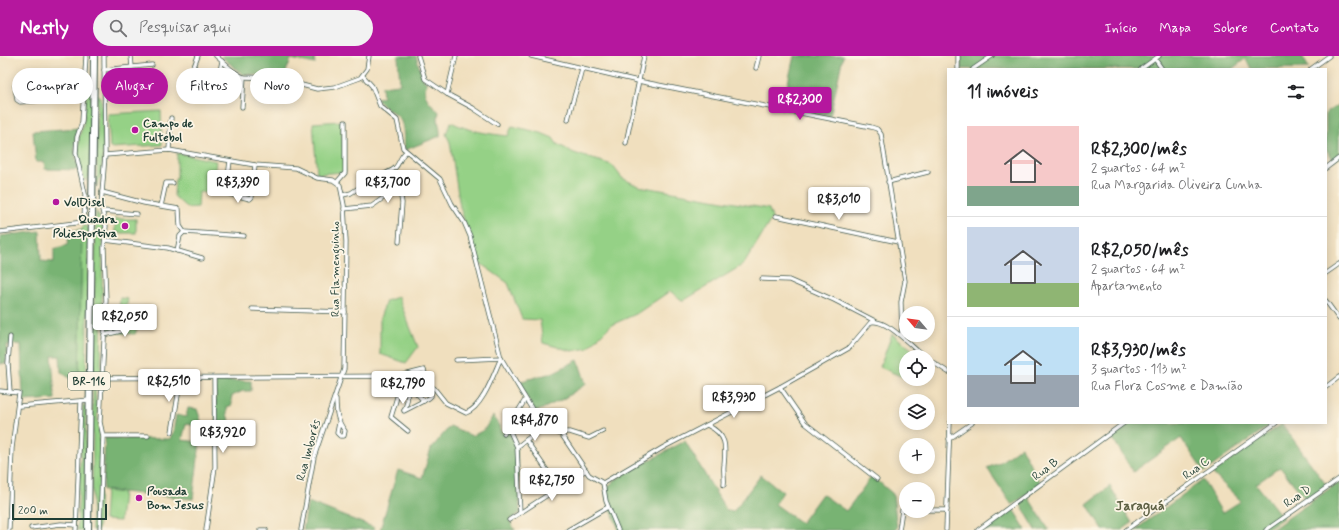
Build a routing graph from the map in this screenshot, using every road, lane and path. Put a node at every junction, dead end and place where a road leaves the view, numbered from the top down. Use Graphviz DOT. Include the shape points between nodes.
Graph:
graph roads {
  1 [pos="86,56"];
  2 [pos="94,56"];
  3 [pos="104,56"];
  4 [pos="131,56"];
  5 [pos="198,56"];
  6 [pos="216,56"];
  7 [pos="369,56"];
  8 [pos="418,56"];
  9 [pos="456,56"];
  10 [pos="531,56"];
  11 [pos="560,56"];
  12 [pos="644,56"];
  13 [pos="759,56"];
  14 [pos="958,56"];
  15 [pos="992,56"];
  16 [pos="1159,56"];
  17 [pos="1329,56"];
  18 [pos="1155,59"];
  19 [pos="222,61"];
  20 [pos="558,62"];
  21 [pos="152,65"];
  22 [pos="132,67"];
  23 [pos="85,68"];
  24 [pos="104,68"];
  25 [pos="123,68"];
  26 [pos="194,68"];
  27 [pos="221,68"];
  28 [pos="582,68"];
  29 [pos="756,68"];
  30 [pos="958,68"];
  31 [pos="974,68"];
  32 [pos="1142,68"];
  33 [pos="1161,68"];
  34 [pos="1312,68"];
  35 [pos="363,76"];
  36 [pos="244,77"];
  37 [pos="638,81"];
  38 [pos="447,94"];
  39 [pos="83,104"];
  40 [pos="104,104"];
  41 [pos="242,107"];
  42 [pos="171,118"];
  43 [pos="568,120"];
  44 [pos="344,122"];
  45 [pos="497,124"];
  46 [pos="626,143"];
  47 [pos="170,150"];
  48 [pos="406,152"];
  49 [pos="105,155"];
  50 [pos="1339,158"];
  51 [pos="230,161"];
  52 [pos="255,165"];
  53 [pos="1327,167"];
  54 [pos="928,172"];
  55 [pos="337,182"];
  56 [pos="888,182"];
  57 [pos="173,183"];
  58 [pos="102,192"];
  59 [pos="343,195"];
  60 [pos="161,206"];
  61 [pos="344,209"];
  62 [pos="103,211"];
  63 [pos="137,214"];
  64 [pos="776,216"];
  65 [pos="92,221"];
  66 [pos="84,222"];
  67 [pos="0,232"];
  68 [pos="184,232"];
  69 [pos="244,236"];
  70 [pos="105,240"];
  71 [pos="399,242"];
  72 [pos="898,242"];
  73 [pos="177,250"];
  74 [pos="202,258"];
  75 [pos="1339,264"];
  76 [pos="1327,272"];
  77 [pos="762,279"];
  78 [pos="1327,303"];
  79 [pos="900,306"];
  80 [pos="252,309"];
  81 [pos="345,312"];
  82 [pos="1339,319"];
  83 [pos="875,321"];
  84 [pos="140,322"];
  85 [pos="104,335"];
  86 [pos="899,335"];
  87 [pos="10,338"];
  88 [pos="908,342"];
  89 [pos="917,350"];
  90 [pos="501,358"];
  91 [pos="456,360"];
  92 [pos="935,364"];
  93 [pos="947,371"];
  94 [pos="181,377"];
  95 [pos="401,377"];
  96 [pos="89,378"];
  97 [pos="214,378"];
  98 [pos="342,378"];
  99 [pos="1339,378"];
  100 [pos="101,379"];
  101 [pos="407,383"];
  102 [pos="428,385"];
  103 [pos="1327,386"];
  104 [pos="780,387"];
  105 [pos="431,389"];
  106 [pos="0,391"];
  107 [pos="10,392"];
  108 [pos="336,396"];
  109 [pos="90,400"];
  110 [pos="424,400"];
  111 [pos="525,400"];
  112 [pos="81,402"];
  113 [pos="18,406"];
  114 [pos="339,423"];
  115 [pos="950,424"];
  116 [pos="971,424"];
  117 [pos="1123,424"];
  118 [pos="1275,424"];
  119 [pos="707,425"];
  120 [pos="544,426"];
  121 [pos="508,428"];
  122 [pos="408,431"];
  123 [pos="603,431"];
  124 [pos="172,432"];
  125 [pos="559,432"];
  126 [pos="504,434"];
  127 [pos="103,436"];
  128 [pos="148,436"];
  129 [pos="950,439"];
  130 [pos="526,440"];
  131 [pos="517,447"];
  132 [pos="586,470"];
  133 [pos="877,479"];
  134 [pos="1339,479"];
  135 [pos="603,483"];
  136 [pos="724,485"];
  137 [pos="559,488"];
  138 [pos="608,507"];
  139 [pos="935,510"];
  140 [pos="947,510"];
  141 [pos="520,513"];
  142 [pos="900,518"];
  143 [pos="509,520"];
  144 [pos="76,525"];
  145 [pos="31,528"];
  146 [pos="9,530"];
  147 [pos="76,530"];
  148 [pos="88,530"];
  149 [pos="100,530"];
  150 [pos="206,530"];
  151 [pos="260,530"];
  152 [pos="266,530"];
  153 [pos="301,530"];
  154 [pos="568,530"];
  155 [pos="618,530"];
  156 [pos="899,530"];
  157 [pos="946,530"];
  158 [pos="978,530"];
  159 [pos="1126,530"];
  160 [pos="1266,530"];
  1 -- 23 [label="street"];
  2 -- 65 [label="highway, BR-116"];
  3 -- 24 [label="street"];
  4 -- 22 [label="street"];
  5 -- 26 [label="street"];
  6 -- 19 [label="street"];
  7 -- 35 [label="street"];
  8 -- 38 [label="street" via="425,79"];
  9 -- 38 [label="street"];
  10 -- 20 [label="street"];
  11 -- 20 [label="street"];
  12 -- 37 [label="street"];
  13 -- 29 [label="street"];
  14 -- 30 [label="street"];
  15 -- 31 [label="street"];
  16 -- 18 [label="street"];
  17 -- 34 [label="street"];
  18 -- 32 [label="street"];
  18 -- 33 [label="street"];
  19 -- 27 [label="street"];
  19 -- 36 [label="street"];
  20 -- 28 [label="street"];
  21 -- 22 [label="street"];
  22 -- 25 [label="street"];
  28 -- 37 [label="street"];
  28 -- 43 [label="street"];
  35 -- 36 [label="street" via="348,84 318,89 275,78"];
  35 -- 48 [label="street" via="372,86 380,106 397,120"];
  36 -- 41 [label="street"];
  37 -- 46 [label="street"];
  37 -- 56 [label="street" via="875,128 881,134"];
  38 -- 45 [label="street"];
  39 -- 66 [label="street" via="76,156 84,188"];
  40 -- 49 [label="street"];
  42 -- 47 [label="street"];
  44 -- 55 [label="street" via="345,173"];
  47 -- 49 [label="street"];
  47 -- 51 [label="street"];
  48 -- 59 [label="street" via="395,167 369,180 351,193"];
  48 -- 90 [label="street" via="440,179 464,222 472,242"];
  49 -- 58 [label="street"];
  50 -- 53 [label="street"];
  51 -- 52 [label="street"];
  51 -- 52 [label="street" via="226,193 250,199"];
  52 -- 55 [label="street" via="296,168 313,177"];
  54 -- 56 [label="street"];
  55 -- 59 [label="street, Rua Flamenguinho"];
  56 -- 72 [label="street"];
  57 -- 60 [label="street" via="166,183"];
  58 -- 60 [label="street"];
  58 -- 62 [label="street"];
  59 -- 61 [label="street, Rua Flamenguinho"];
  60 -- 68 [label="street" via="179,209 180,226"];
  61 -- 71 [label="street" via="372,206 386,196 400,191 402,203"];
  61 -- 81 [label="street, Rua Flamenguinho"];
  62 -- 63 [label="street"];
  62 -- 70 [label="street"];
  64 -- 72 [label="street"];
  65 -- 66 [label="street"];
  65 -- 96 [label="highway, BR-116"];
  66 -- 67 [label="street"];
  68 -- 69 [label="street"];
  68 -- 73 [label="street" via="180,236"];
  70 -- 73 [label="street"];
  70 -- 85 [label="street"];
  72 -- 79 [label="street" via="905,281"];
  73 -- 74 [label="street"];
  75 -- 76 [label="street"];
  77 -- 83 [label="street" via="789,280"];
  78 -- 82 [label="street"];
  80 -- 81 [label="street"];
  81 -- 98 [label="street, Rua Flamenguinho"];
  83 -- 86 [label="street"];
  83 -- 104 [label="street" via="849,348"];
  84 -- 85 [label="street" via="127,324 121,331"];
  85 -- 100 [label="street"];
  87 -- 107 [label="street"];
  88 -- 89 [label="street"];
  90 -- 91 [label="street"];
  90 -- 102 [label="street" via="484,393 469,412 463,413 446,404 434,388"];
  90 -- 111 [label="street"];
  92 -- 93 [label="street"];
  94 -- 97 [label="street"];
  94 -- 100 [label="street"];
  94 -- 124 [label="street"];
  95 -- 98 [label="street"];
  95 -- 101 [label="street"];
  95 -- 102 [label="street"];
  95 -- 102 [label="street" via="424,370"];
  95 -- 122 [label="street" via="391,417"];
  96 -- 100 [label="street"];
  96 -- 109 [label="highway, BR-116"];
  97 -- 98 [label="street"];
  97 -- 150 [label="street" via="215,467"];
  98 -- 108 [label="street, Rua Imborés"];
  99 -- 103 [label="street"];
  100 -- 127 [label="street" via="100,422"];
  101 -- 110 [label="street"];
  101 -- 110 [label="street" via="407,405 404,411"];
  104 -- 119 [label="street"];
  104 -- 133 [label="street" via="805,423"];
  105 -- 110 [label="street" via="431,396"];
  106 -- 107 [label="street"];
  107 -- 113 [label="street" via="19,393"];
  108 -- 114 [label="street"];
  108 -- 153 [label="street, Rua Imborés" via="314,457"];
  109 -- 112 [label="street"];
  109 -- 148 [label="highway, BR-116"];
  111 -- 120 [label="street" via="540,424"];
  111 -- 121 [label="street"];
  112 -- 113 [label="street"];
  112 -- 144 [label="street"];
  113 -- 146 [label="street" via="12,448"];
  115 -- 129 [label="street"];
  116 -- 129 [label="street"];
  117 -- 158 [label="street, Rua B"];
  118 -- 159 [label="street, Rua C"];
  119 -- 135 [label="street" via="632,464"];
  119 -- 136 [label="street" via="719,432 723,439 726,453"];
  120 -- 125 [label="street"];
  120 -- 130 [label="street"];
  121 -- 126 [label="street"];
  121 -- 131 [label="street"];
  123 -- 125 [label="street" via="589,438 570,432"];
  125 -- 132 [label="street"];
  127 -- 128 [label="street"];
  127 -- 149 [label="street"];
  129 -- 140 [label="street"];
  130 -- 131 [label="street"];
  130 -- 137 [label="street"];
  131 -- 141 [label="street"];
  132 -- 135 [label="street" via="593,479"];
  132 -- 137 [label="street"];
  134 -- 160 [label="street, Rua D"];
  135 -- 138 [label="street"];
  137 -- 141 [label="street"];
  138 -- 154 [label="street"];
  138 -- 155 [label="street"];
  139 -- 140 [label="street"];
  140 -- 157 [label="street"];
  141 -- 143 [label="street"];
  142 -- 156 [label="street"];
  144 -- 145 [label="street"];
  144 -- 147 [label="street"];
  151 -- 152 [label="street"];
}
